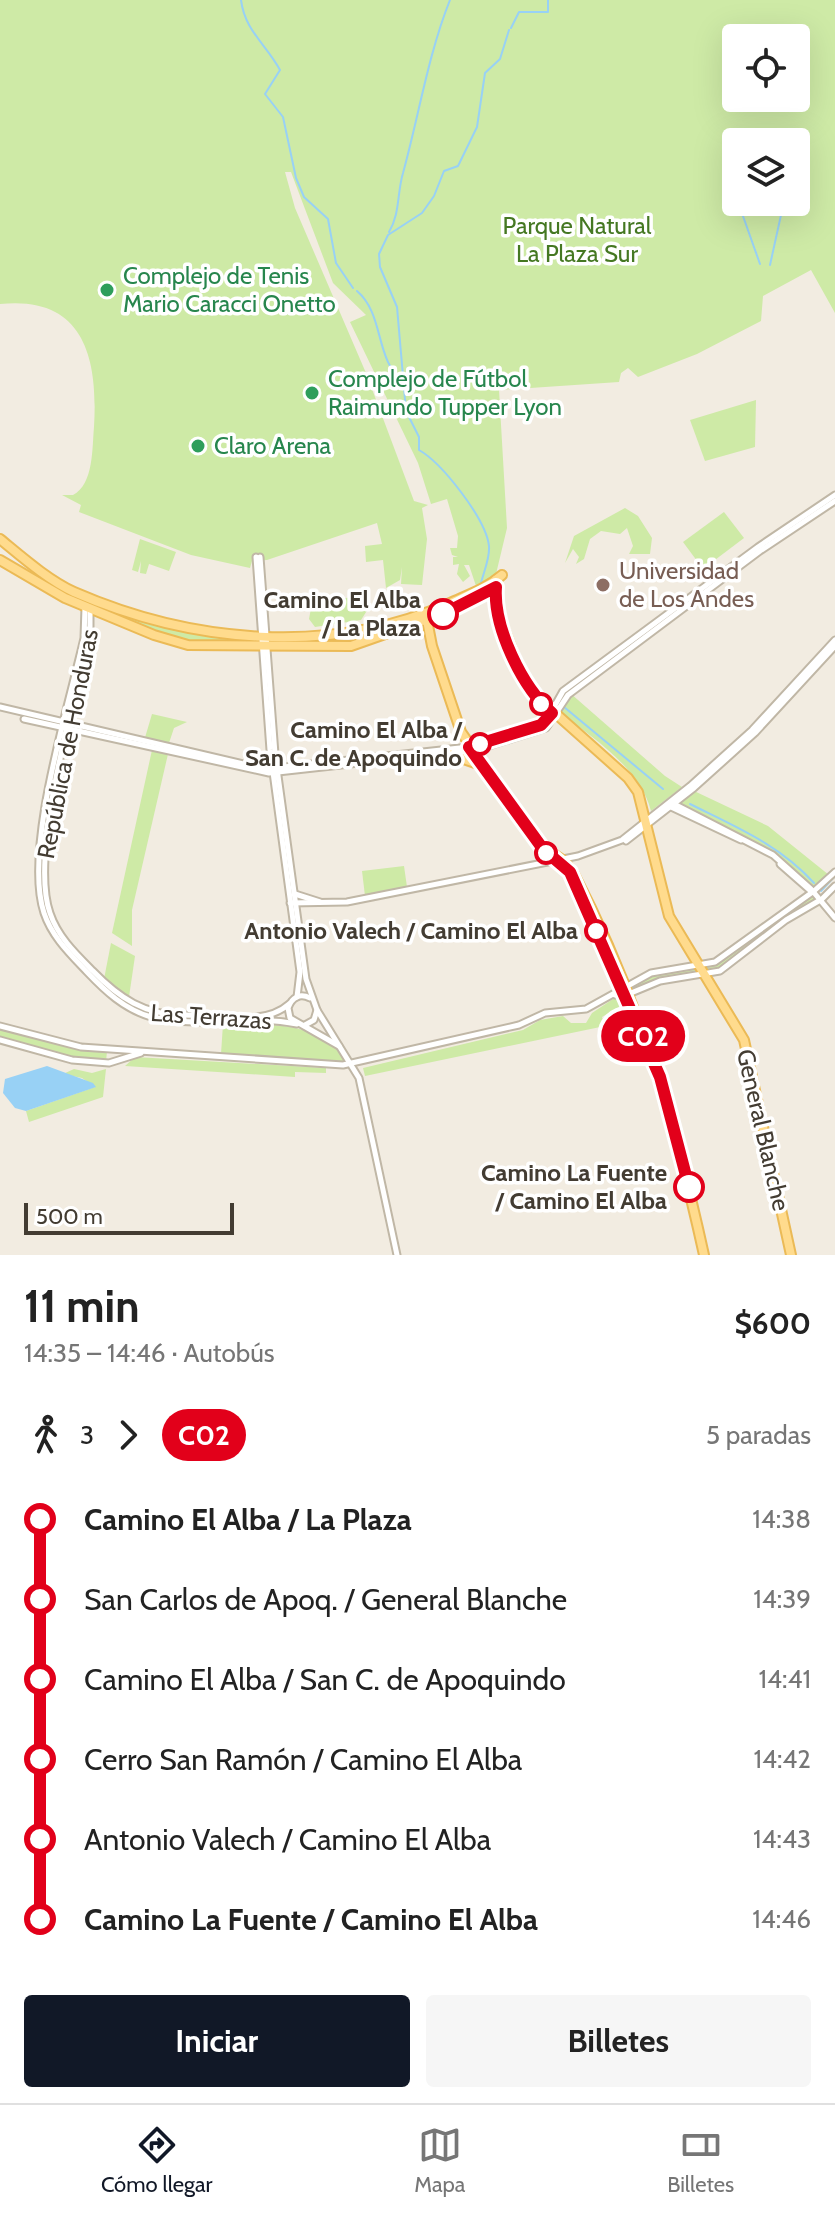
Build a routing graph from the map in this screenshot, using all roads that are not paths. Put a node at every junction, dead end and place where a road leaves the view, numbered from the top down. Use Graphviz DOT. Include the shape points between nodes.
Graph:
graph roads {
  1 [pos="835,498"];
  2 [pos="0,539"];
  3 [pos="21,556"];
  4 [pos="258,557"];
  5 [pos="0,560"];
  6 [pos="12,568"];
  7 [pos="87,601"];
  8 [pos="123,609"];
  9 [pos="426,616"];
  10 [pos="119,619"];
  11 [pos="390,628"];
  12 [pos="216,633"];
  13 [pos="264,642"];
  14 [pos="296,642"];
  15 [pos="835,643"];
  16 [pos="215,645"];
  17 [pos="0,709"];
  18 [pos="554,712"];
  19 [pos="67,727"];
  20 [pos="471,749"];
  21 [pos="449,754"];
  22 [pos="484,768"];
  23 [pos="275,770"];
  24 [pos="670,804"];
  25 [pos="648,822"];
  26 [pos="559,860"];
  27 [pos="835,872"];
  28 [pos="835,886"];
  29 [pos="292,893"];
  30 [pos="812,893"];
  31 [pos="819,901"];
  32 [pos="293,903"];
  33 [pos="325,903"];
  34 [pos="835,918"];
  35 [pos="682,936"];
  36 [pos="701,967"];
  37 [pos="707,976"];
  38 [pos="625,992"];
  39 [pos="297,997"];
  40 [pos="314,1002"];
  41 [pos="289,1004"];
  42 [pos="128,1005"];
  43 [pos="317,1010"];
  44 [pos="244,1019"];
  45 [pos="297,1024"];
  46 [pos="304,1025"];
  47 [pos="0,1026"];
  48 [pos="0,1040"];
  49 [pos="142,1053"];
  50 [pos="348,1056"];
  51 [pos="353,1064"];
  52 [pos="397,1255"];
  53 [pos="704,1255"];
  54 [pos="791,1255"];
  1 -- 18 [label="street" via="740,563 568,695"];
  2 -- 3 [label="main road"];
  3 -- 6 [label="main road" via="21,565"];
  3 -- 7 [label="main road"];
  4 -- 13 [label="street"];
  5 -- 6 [label="main road"];
  6 -- 7 [label="main road"];
  7 -- 8 [label="main road"];
  7 -- 10 [label="main road"];
  7 -- 19 [label="street, República de Honduras"];
  8 -- 10 [label="main road"];
  8 -- 12 [label="main road"];
  9 -- 11 [label="main road"];
  9 -- 18 [label="main road, General Blanche" via="499,581 498,613 522,678 534,697"];
  9 -- 20 [label="main road" via="456,720"];
  10 -- 16 [label="main road" via="171,642"];
  11 -- 14 [label="main road"];
  11 -- 14 [label="main road" via="344,647"];
  12 -- 13 [label="main road"];
  12 -- 16 [label="main road"];
  13 -- 14 [label="main road"];
  13 -- 16 [label="main road"];
  13 -- 23 [label="street"];
  15 -- 24 [label="street" via="755,733"];
  17 -- 19 [label="street"];
  18 -- 20 [label="street" via="541,725"];
  18 -- 25 [label="main road, General Blanche" via="632,782"];
  19 -- 23 [label="street"];
  19 -- 42 [label="street, República de Honduras" via="43,822 39,885 47,920 109,994"];
  20 -- 21 [label="street"];
  20 -- 22 [label="main road"];
  20 -- 23 [label="street"];
  21 -- 22 [label="main road"];
  21 -- 23 [label="street"];
  22 -- 26 [label="main road" via="540,845"];
  23 -- 29 [label="street"];
  24 -- 25 [label="street"];
  24 -- 30 [label="street" via="759,849"];
  25 -- 26 [label="street" via="613,848"];
  25 -- 35 [label="main road, General Blanche"];
  25 -- 35 [label="main road, General Blanche" via="659,889"];
  26 -- 33 [label="street"];
  26 -- 38 [label="main road" via="570,872"];
  27 -- 30 [label="street"];
  28 -- 31 [label="street"];
  29 -- 32 [label="street"];
  29 -- 33 [label="street"];
  30 -- 31 [label="street"];
  30 -- 36 [label="street" via="725,957"];
  31 -- 34 [label="street"];
  31 -- 37 [label="street"];
  32 -- 33 [label="street"];
  32 -- 39 [label="street" via="300,972"];
  32 -- 40 [label="street"];
  35 -- 36 [label="main road, General Blanche"];
  35 -- 36 [label="main road, General Blanche"];
  36 -- 37 [label="main road, General Blanche"];
  36 -- 38 [label="street" via="657,972"];
  37 -- 38 [label="street" via="660,981"];
  37 -- 54 [label="main road, General Blanche" via="744,1040"];
  38 -- 51 [label="street" via="580,1011 545,1013 519,1025"];
  38 -- 53 [label="main road" via="660,1077"];
  39 -- 40 [label="street"];
  39 -- 41 [label="street"];
  40 -- 43 [label="street"];
  41 -- 44 [label="street, Las Terrazas" via="269,1015"];
  41 -- 45 [label="street" via="289,1016"];
  42 -- 44 [label="street, Las Terrazas" via="155,1015"];
  43 -- 46 [label="street" via="313,1021"];
  43 -- 50 [label="street"];
  44 -- 45 [label="street, Las Terrazas"];
  45 -- 46 [label="street"];
  46 -- 50 [label="street" via="327,1036"];
  47 -- 49 [label="street" via="75,1046"];
  48 -- 49 [label="street" via="72,1060 109,1063"];
  49 -- 51 [label="street"];
  50 -- 51 [label="street"];
  51 -- 52 [label="street"];
}
